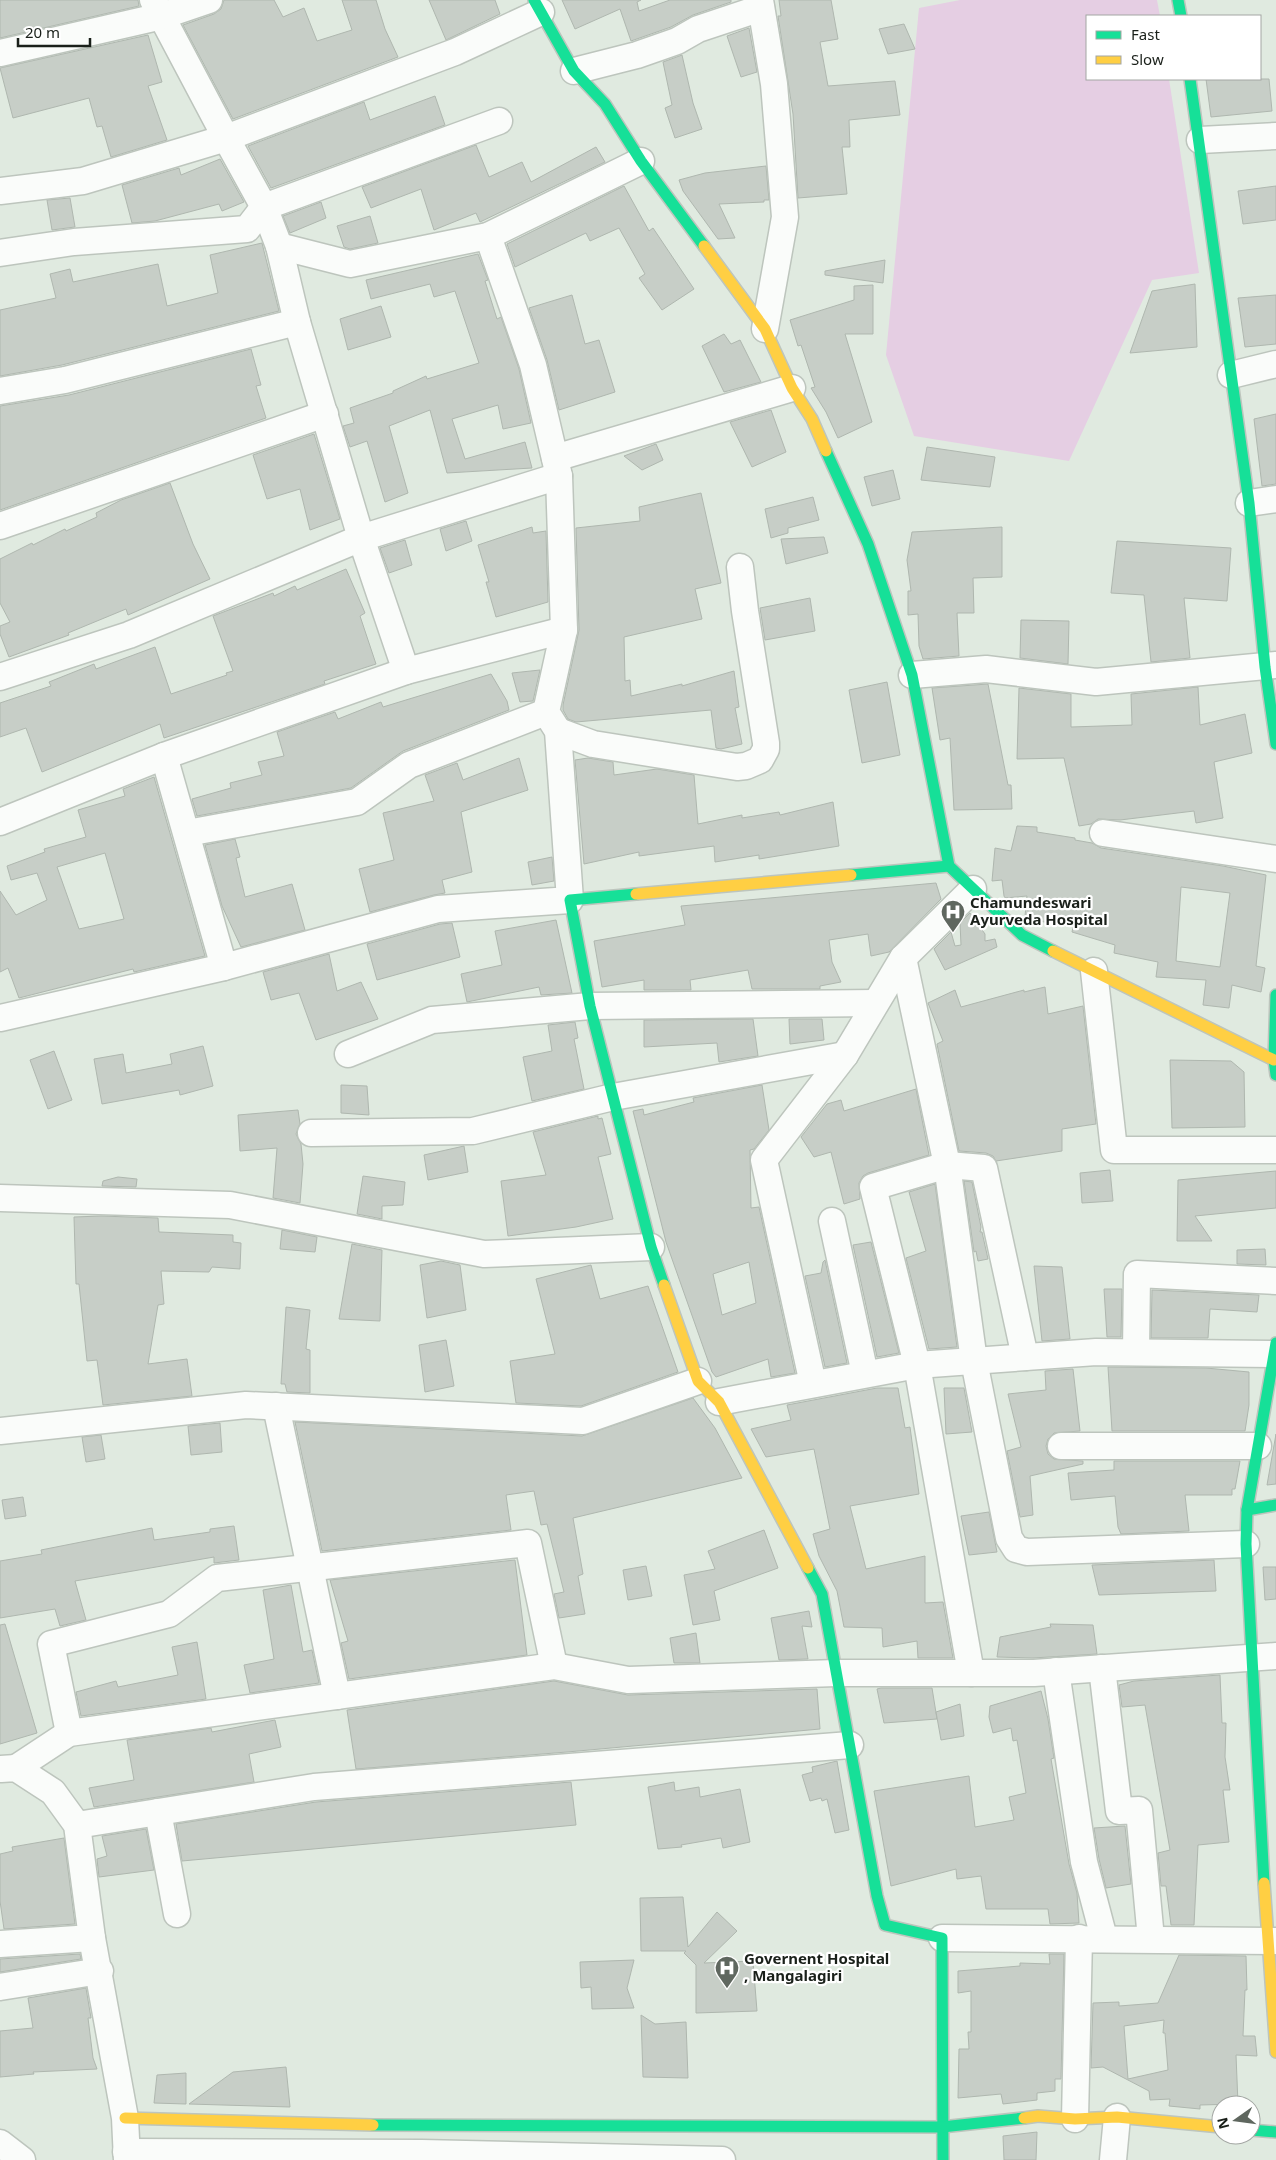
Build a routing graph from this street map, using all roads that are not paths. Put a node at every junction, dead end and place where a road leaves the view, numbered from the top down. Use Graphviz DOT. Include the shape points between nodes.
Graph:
graph roads {
  1 [pos="209,0"];
  2 [pos="1178,0"];
  3 [pos="761,4"];
  4 [pos="538,6"];
  5 [pos="157,8"];
  6 [pos="1180,15"];
  7 [pos="0,53"];
  8 [pos="574,71"];
  9 [pos="1190,80"];
  10 [pos="499,120"];
  11 [pos="1276,136"];
  12 [pos="226,138"];
  13 [pos="1200,140"];
  14 [pos="641,161"];
  15 [pos="0,191"];
  16 [pos="264,207"];
  17 [pos="488,236"];
  18 [pos="278,246"];
  19 [pos="0,253"];
  20 [pos="297,322"];
  21 [pos="765,329"];
  22 [pos="1276,364"];
  23 [pos="1231,375"];
  24 [pos="792,388"];
  25 [pos="0,391"];
  26 [pos="325,414"];
  27 [pos="557,467"];
  28 [pos="1276,499"];
  29 [pos="1249,503"];
  30 [pos="0,526"];
  31 [pos="361,538"];
  32 [pos="740,566"];
  33 [pos="564,630"];
  34 [pos="1270,666"];
  35 [pos="2,671"];
  36 [pos="406,671"];
  37 [pos="912,675"];
  38 [pos="552,721"];
  39 [pos="1276,744"];
  40 [pos="164,756"];
  41 [pos="0,822"];
  42 [pos="187,833"];
  43 [pos="1103,833"];
  44 [pos="1276,859"];
  45 [pos="949,866"];
  46 [pos="973,889"];
  47 [pos="570,900"];
  48 [pos="903,958"];
  49 [pos="224,967"];
  50 [pos="1094,971"];
  51 [pos="1276,995"];
  52 [pos="875,1003"];
  53 [pos="590,1006"];
  54 [pos="0,1018"];
  55 [pos="348,1054"];
  56 [pos="844,1055"];
  57 [pos="1274,1060"];
  58 [pos="1276,1075"];
  59 [pos="613,1098"];
  60 [pos="311,1133"];
  61 [pos="1276,1150"];
  62 [pos="947,1165"];
  63 [pos="0,1198"];
  64 [pos="832,1221"];
  65 [pos="651,1247"];
  66 [pos="1276,1280"];
  67 [pos="1276,1351"];
  68 [pos="1136,1352"];
  69 [pos="1026,1357"];
  70 [pos="974,1361"];
  71 [pos="917,1365"];
  72 [pos="865,1374"];
  73 [pos="698,1381"];
  74 [pos="813,1384"];
  75 [pos="719,1402"];
  76 [pos="276,1406"];
  77 [pos="0,1431"];
  78 [pos="1062,1446"];
  79 [pos="1258,1446"];
  80 [pos="1276,1505"];
  81 [pos="1247,1510"];
  82 [pos="1246,1544"];
  83 [pos="309,1567"];
  84 [pos="1264,1658"];
  85 [pos="554,1666"];
  86 [pos="1102,1668"];
  87 [pos="1056,1672"];
  88 [pos="836,1673"];
  89 [pos="971,1673"];
  90 [pos="337,1696"];
  91 [pos="70,1733"];
  92 [pos="850,1745"];
  93 [pos="8,1769"];
  94 [pos="158,1812"];
  95 [pos="77,1825"];
  96 [pos="177,1914"];
  97 [pos="92,1938"];
  98 [pos="942,1938"];
  99 [pos="1092,1938"];
  100 [pos="1151,1939"];
  101 [pos="1272,1940"];
  102 [pos="0,1944"];
  103 [pos="100,1971"];
  104 [pos="0,1987"];
  105 [pos="1276,2052"];
  106 [pos="1117,2117"];
  107 [pos="125,2118"];
  108 [pos="1075,2119"];
  109 [pos="628,2126"];
  110 [pos="1211,2126"];
  111 [pos="942,2127"];
  112 [pos="1261,2131"];
  113 [pos="1276,2132"];
  114 [pos="0,2143"];
  115 [pos="126,2156"];
  116 [pos="422,2157"];
  117 [pos="627,2158"];
  118 [pos="22,2160"];
  119 [pos="722,2160"];
  120 [pos="943,2160"];
  121 [pos="1113,2160"];
  1 -- 5 [label="street"];
  2 -- 6 [label="street"];
  3 -- 8 [label="street" via="677,41"];
  3 -- 21 [label="street" via="774,84 785,216"];
  4 -- 8 [label="street"];
  4 -- 12 [label="street" via="455,52"];
  5 -- 7 [label="street"];
  5 -- 12 [label="street"];
  8 -- 14 [label="street" via="605,104"];
  9 -- 13 [label="street"];
  10 -- 16 [label="street"];
  11 -- 13 [label="street"];
  12 -- 15 [label="street" via="84,181"];
  12 -- 16 [label="street"];
  13 -- 23 [label="street"];
  14 -- 17 [label="street"];
  14 -- 21 [label="street"];
  16 -- 18 [label="street"];
  16 -- 19 [label="street" via="247,229 74,242"];
  17 -- 18 [label="street" via="350,264"];
  17 -- 27 [label="street" via="533,366"];
  18 -- 20 [label="street"];
  20 -- 25 [label="street" via="65,380"];
  20 -- 26 [label="street"];
  21 -- 24 [label="street"];
  22 -- 23 [label="street"];
  23 -- 29 [label="street"];
  24 -- 27 [label="street"];
  24 -- 37 [label="street" via="812,419 868,544"];
  26 -- 30 [label="street"];
  26 -- 31 [label="street"];
  27 -- 31 [label="street"];
  27 -- 33 [label="street"];
  28 -- 29 [label="street"];
  29 -- 34 [label="street"];
  31 -- 35 [label="street" via="129,635"];
  31 -- 36 [label="street"];
  32 -- 38 [label="street" via="766,743 760,760 737,766 593,744"];
  33 -- 36 [label="street"];
  33 -- 38 [label="street"];
  34 -- 37 [label="street" via="1096,682 986,669"];
  34 -- 39 [label="street"];
  36 -- 40 [label="street"];
  37 -- 45 [label="street"];
  38 -- 42 [label="street" via="410,765 357,802"];
  38 -- 47 [label="street"];
  40 -- 41 [label="street"];
  40 -- 42 [label="street"];
  42 -- 49 [label="street"];
  43 -- 44 [label="street"];
  45 -- 46 [label="street"];
  45 -- 47 [label="street"];
  46 -- 48 [label="street"];
  46 -- 50 [label="street" via="1022,935"];
  47 -- 49 [label="street" via="438,910"];
  47 -- 53 [label="street"];
  48 -- 52 [label="street"];
  48 -- 62 [label="street"];
  49 -- 54 [label="street"];
  50 -- 57 [label="street"];
  50 -- 61 [label="street" via="1114,1150"];
  51 -- 57 [label="street"];
  52 -- 53 [label="street"];
  52 -- 56 [label="street"];
  53 -- 55 [label="street" via="432,1020"];
  53 -- 59 [label="street"];
  56 -- 59 [label="street"];
  56 -- 74 [label="street" via="764,1160"];
  57 -- 58 [label="street"];
  59 -- 60 [label="street" via="473,1131"];
  59 -- 65 [label="street"];
  62 -- 69 [label="street" via="984,1168"];
  62 -- 70 [label="street"];
  62 -- 71 [label="street" via="873,1188"];
  63 -- 65 [label="street" via="230,1205 484,1254"];
  64 -- 72 [label="street"];
  65 -- 73 [label="street"];
  66 -- 68 [label="street" via="1137,1274"];
  67 -- 68 [label="street"];
  67 -- 79 [label="street"];
  68 -- 69 [label="street"];
  69 -- 70 [label="street"];
  70 -- 71 [label="street"];
  70 -- 82 [label="street" via="1008,1538 1016,1549 1027,1552"];
  71 -- 72 [label="street"];
  71 -- 89 [label="street"];
  72 -- 74 [label="street"];
  73 -- 75 [label="street"];
  73 -- 76 [label="street" via="583,1421"];
  74 -- 75 [label="street"];
  75 -- 88 [label="street" via="822,1594"];
  76 -- 77 [label="street" via="246,1405"];
  76 -- 83 [label="street"];
  78 -- 79 [label="street"];
  79 -- 81 [label="street"];
  80 -- 81 [label="street"];
  81 -- 82 [label="street"];
  82 -- 84 [label="street"];
  83 -- 85 [label="street" via="528,1544"];
  83 -- 90 [label="street"];
  83 -- 91 [label="street" via="216,1578 169,1614 51,1644"];
  84 -- 86 [label="street"];
  84 -- 101 [label="street"];
  85 -- 88 [label="street" via="628,1680"];
  85 -- 90 [label="street"];
  86 -- 87 [label="street"];
  86 -- 100 [label="street" via="1119,1811 1140,1810"];
  87 -- 89 [label="street"];
  87 -- 99 [label="street"];
  88 -- 89 [label="street"];
  88 -- 92 [label="street"];
  90 -- 91 [label="street"];
  91 -- 93 [label="street"];
  92 -- 94 [label="street" via="314,1787"];
  92 -- 98 [label="street" via="884,1925"];
  93 -- 95 [label="street" via="53,1792"];
  94 -- 95 [label="street"];
  94 -- 96 [label="street"];
  95 -- 97 [label="street"];
  97 -- 102 [label="street"];
  97 -- 103 [label="street"];
  98 -- 99 [label="street"];
  98 -- 111 [label="street"];
  99 -- 100 [label="street"];
  99 -- 108 [label="street"];
  100 -- 101 [label="street"];
  101 -- 105 [label="street"];
  103 -- 104 [label="street"];
  103 -- 107 [label="street"];
  106 -- 108 [label="street"];
  106 -- 110 [label="street"];
  106 -- 121 [label="street"];
  107 -- 109 [label="street" via="424,2126"];
  107 -- 115 [label="street"];
  108 -- 111 [label="street" via="1038,2116"];
  109 -- 111 [label="street"];
  109 -- 117 [label="street"];
  111 -- 120 [label="street"];
  112 -- 113 [label="street"];
  114 -- 118 [label="street"];
  115 -- 116 [label="street"];
  116 -- 117 [label="street"];
  117 -- 119 [label="street"];
}
